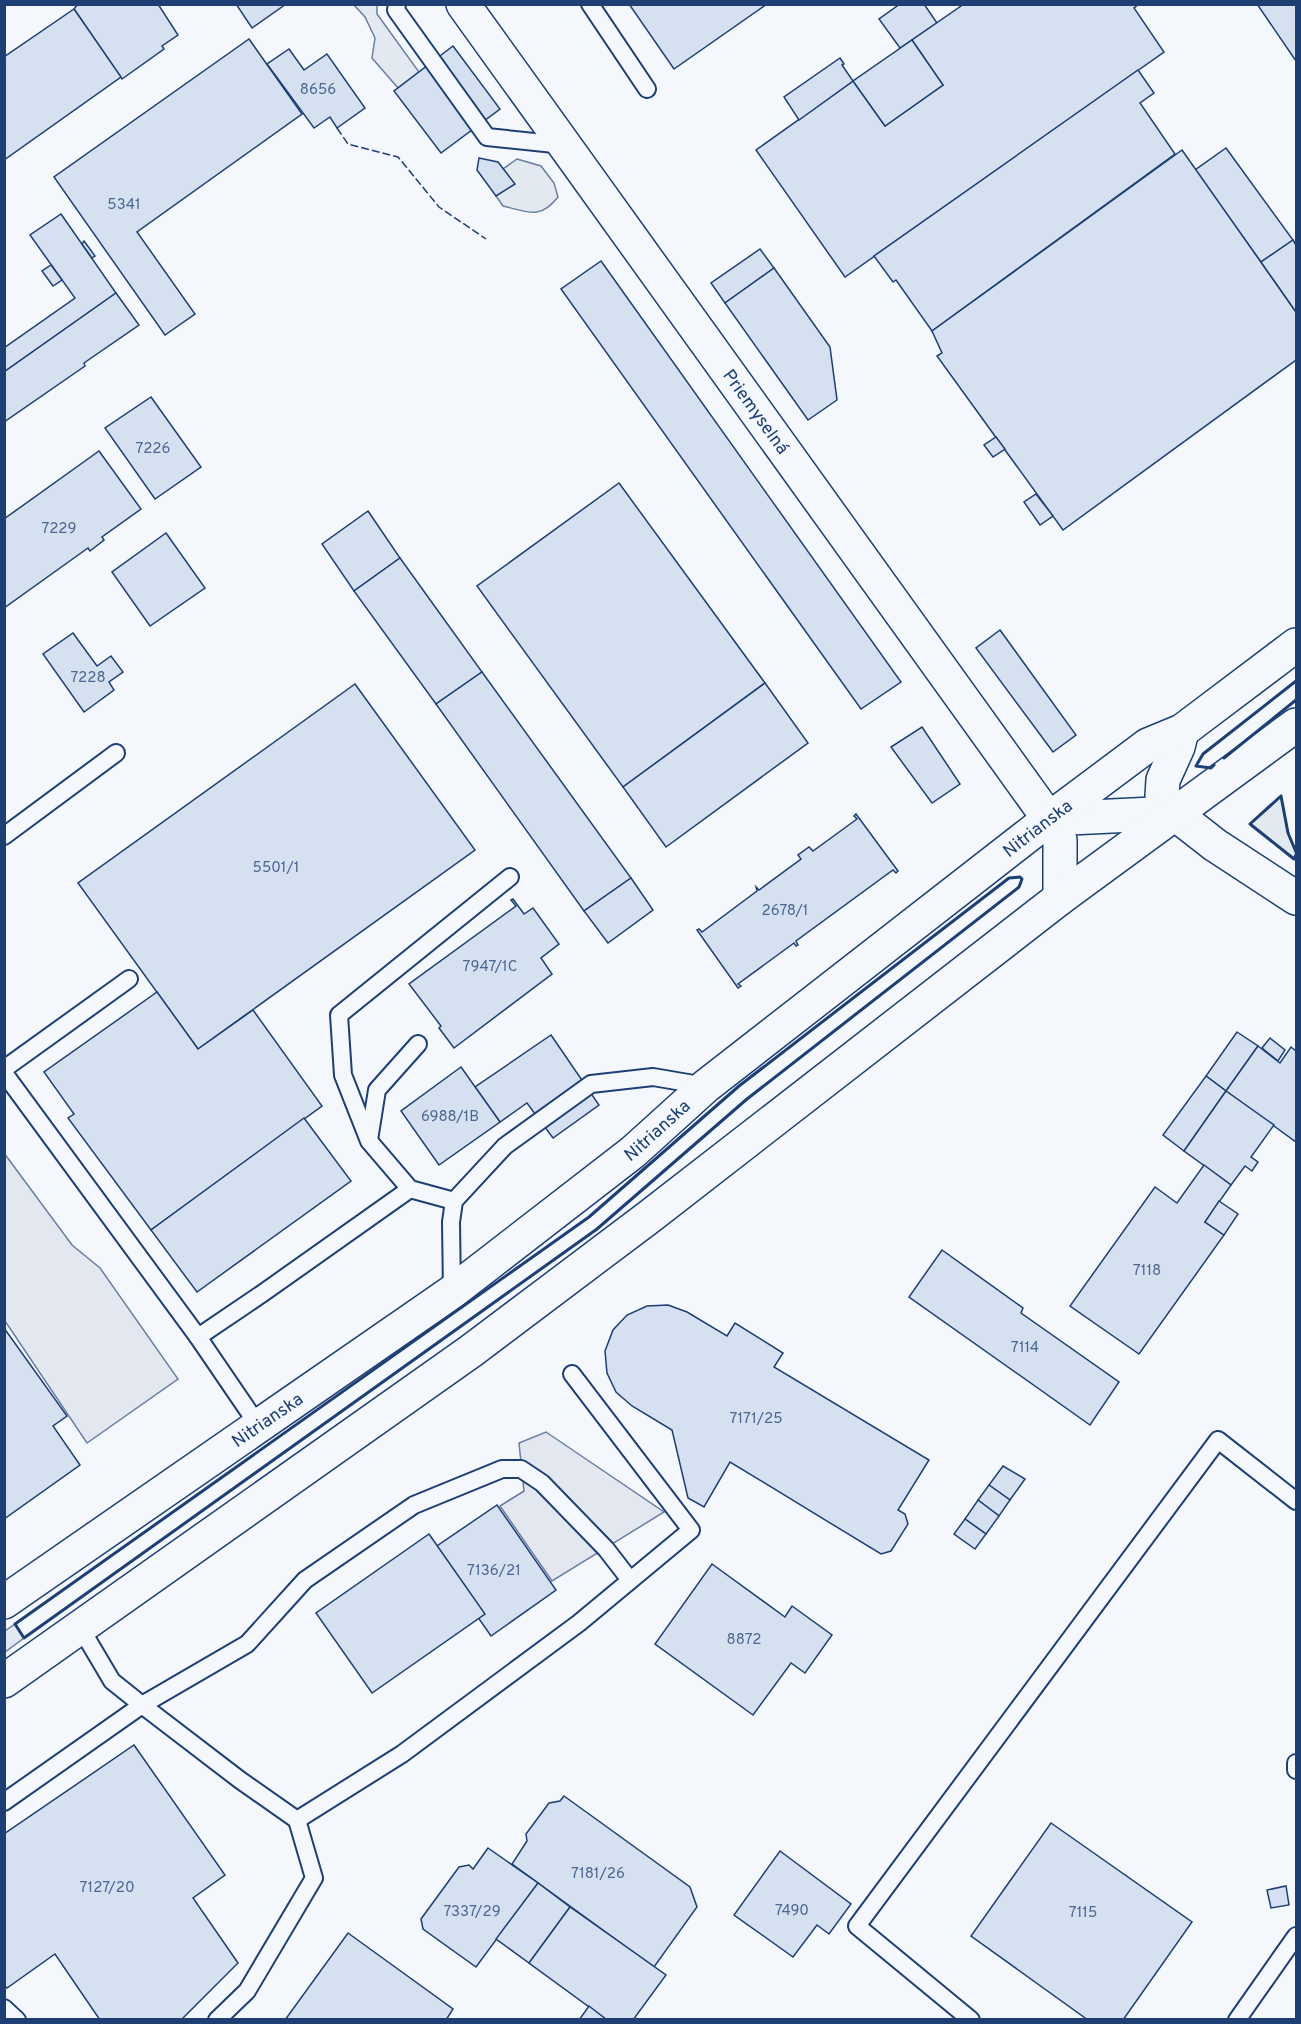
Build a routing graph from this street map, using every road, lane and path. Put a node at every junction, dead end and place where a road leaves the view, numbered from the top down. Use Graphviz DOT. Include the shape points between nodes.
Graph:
graph roads {
  1 [pos="397,4"];
  2 [pos="464,4"];
  3 [pos="590,4"];
  4 [pos="647,89"];
  5 [pos="564,145"];
  6 [pos="1296,645"];
  7 [pos="1296,725"];
  8 [pos="1182,731"];
  9 [pos="116,753"];
  10 [pos="1174,813"];
  11 [pos="1048,819"];
  12 [pos="4,836"];
  13 [pos="510,877"];
  14 [pos="1060,898"];
  15 [pos="1296,898"];
  16 [pos="129,979"];
  17 [pos="418,1044"];
  18 [pos="4,1071"];
  19 [pos="706,1086"];
  20 [pos="369,1141"];
  21 [pos="410,1190"];
  22 [pos="454,1201"];
  23 [pos="452,1292"];
  24 [pos="198,1337"];
  25 [pos="572,1374"];
  26 [pos="258,1425"];
  27 [pos="1296,1501"];
  28 [pos="630,1580"];
  29 [pos="4,1602"];
  30 [pos="80,1627"];
  31 [pos="4,1681"];
  32 [pos="142,1706"];
  33 [pos="1296,1763"];
  34 [pos="1296,1770"];
  35 [pos="4,1802"];
  36 [pos="297,1820"];
  37 [pos="1296,1936"];
  38 [pos="4,2008"];
  39 [pos="17,2019"];
  40 [pos="217,2019"];
  41 [pos="971,2019"];
  42 [pos="1237,2019"];
  1 -- 5 [label="lane" via="396,10 487,137"];
  2 -- 5 [label="main road, Priemyselná"];
  3 -- 4 [label="lane"];
  5 -- 11 [label="main road, Priemyselná"];
  6 -- 8 [label="main road, Nitrianska"];
  7 -- 10 [label="main road"];
  8 -- 10 [label="main road" via="1163,780 1162,796"];
  8 -- 11 [label="main road, Nitrianska" via="1149,745"];
  9 -- 12 [label="lane"];
  10 -- 11 [label="main road"];
  10 -- 14 [label="main road"];
  10 -- 15 [label="main road"];
  11 -- 14 [label="main road, Priemyselná" via="1060,840"];
  11 -- 19 [label="main road, Nitrianska"];
  13 -- 20 [label="lane" via="339,1015 344,1075"];
  14 -- 30 [label="main road" via="471,1351"];
  16 -- 18 [label="lane"];
  17 -- 20 [label="lane" via="376,1090"];
  18 -- 24 [label="lane"];
  19 -- 22 [label="lane" via="653,1077 591,1084 505,1146"];
  19 -- 23 [label="main road, Nitrianska" via="633,1152"];
  20 -- 21 [label="lane"];
  21 -- 22 [label="lane"];
  21 -- 24 [label="lane"];
  22 -- 23 [label="lane"];
  23 -- 26 [label="main road, Nitrianska"];
  24 -- 26 [label="lane"];
  25 -- 28 [label="lane" via="691,1530"];
  26 -- 29 [label="main road, Nitrianska"];
  27 -- 41 [label="lane" via="1218,1440 857,1926"];
  28 -- 32 [label="lane" via="606,1549 542,1483 521,1469 502,1469 414,1505 305,1580 247,1644"];
  28 -- 36 [label="lane" via="579,1623 402,1755"];
  30 -- 31 [label="main road"];
  30 -- 32 [label="lane" via="112,1681"];
  32 -- 35 [label="lane"];
  32 -- 36 [label="lane"];
  33 -- 34 [label="lane"];
  36 -- 40 [label="lane" via="314,1878 247,1991"];
  37 -- 42 [label="lane"];
  38 -- 39 [label="lane"];
}
